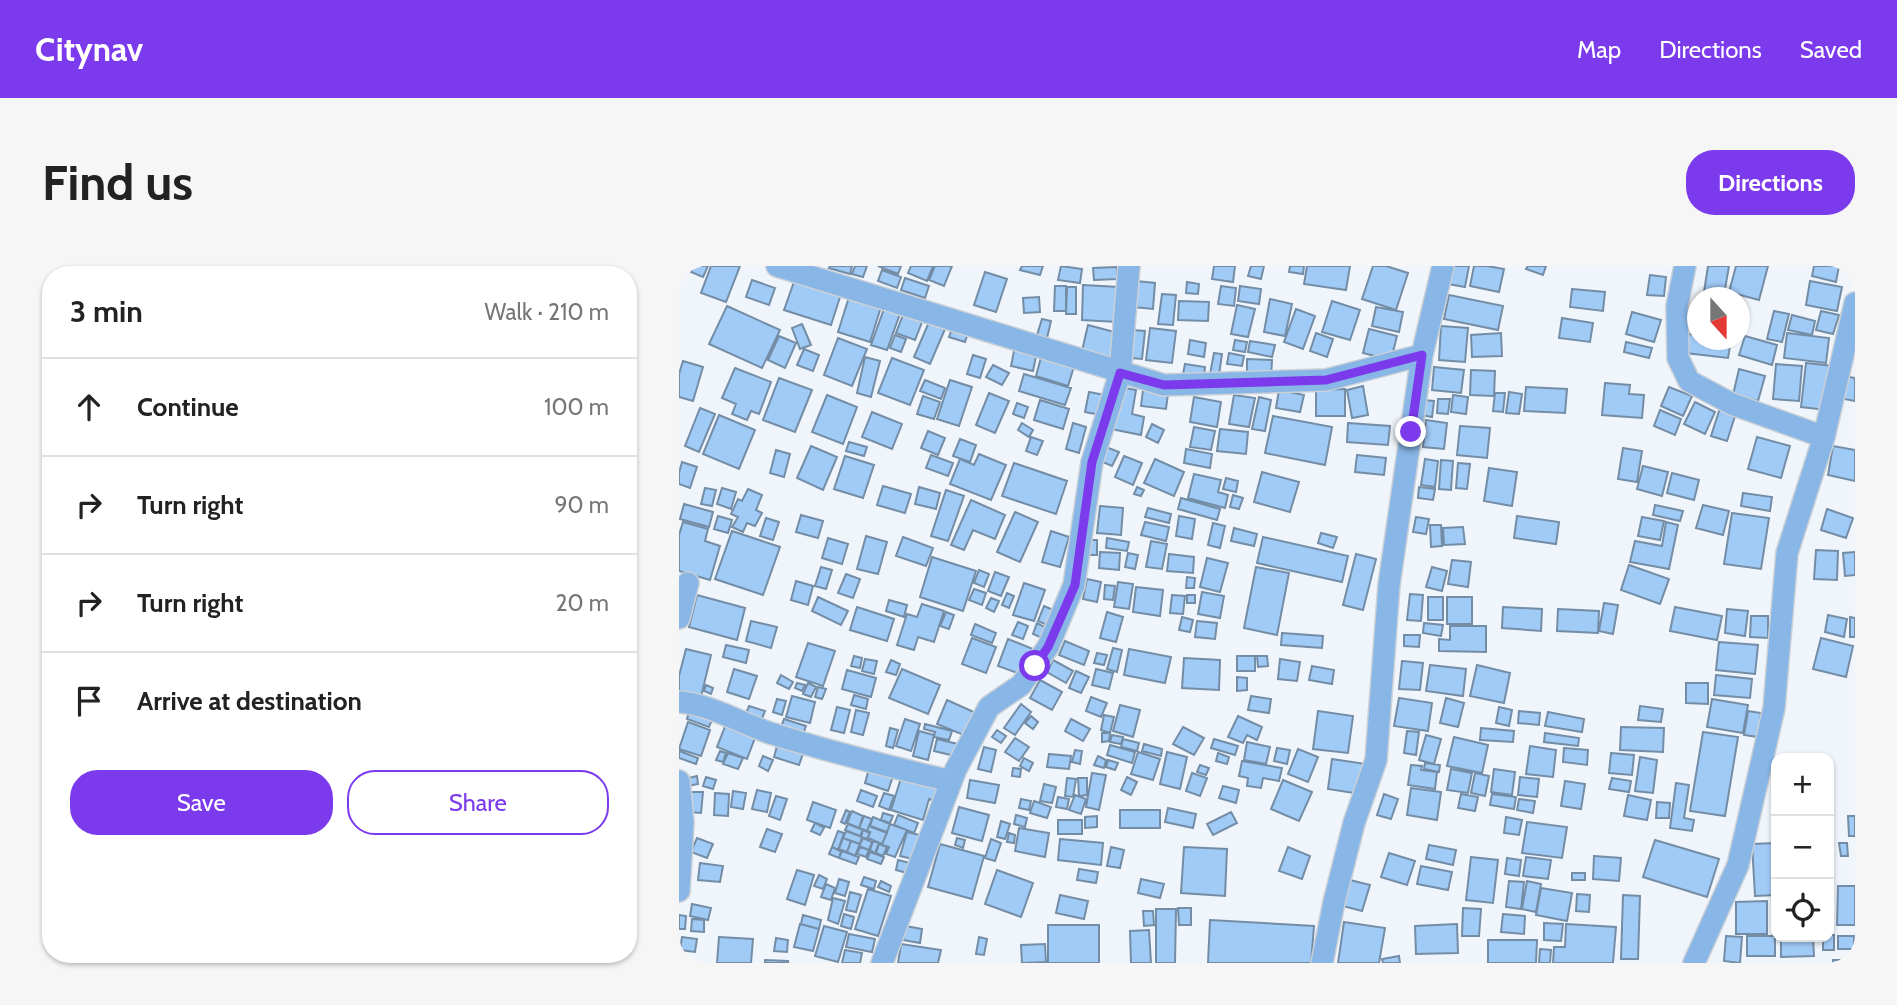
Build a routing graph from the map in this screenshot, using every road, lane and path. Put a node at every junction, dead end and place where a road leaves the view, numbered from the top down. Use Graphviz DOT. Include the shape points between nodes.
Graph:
graph roads {
  1 [pos="778,266"];
  2 [pos="1129,266"];
  3 [pos="1443,266"];
  4 [pos="1685,266"];
  5 [pos="1855,303"];
  6 [pos="1422,355"];
  7 [pos="1120,373"];
  8 [pos="1824,437"];
  9 [pos="688,583"];
  10 [pos="679,618"];
  11 [pos="679,702"];
  12 [pos="679,781"];
  13 [pos="951,781"];
  14 [pos="679,891"];
  15 [pos="882,963"];
  16 [pos="1322,963"];
  17 [pos="1694,963"];
  1 -- 7 [label="street"];
  2 -- 7 [label="street"];
  3 -- 6 [label="street"];
  4 -- 8 [label="street" via="1677,332 1678,358 1689,381 1732,404"];
  5 -- 8 [label="street"];
  6 -- 7 [label="street" via="1326,380 1164,385"];
  6 -- 16 [label="street" via="1389,586 1376,760 1351,836"];
  7 -- 13 [label="street" via="1092,462 1075,585 1048,647 1021,685 989,707"];
  8 -- 17 [label="street" via="1787,553 1774,708 1738,865"];
  9 -- 10 [label="street"];
  11 -- 13 [label="street" via="806,744"];
  12 -- 14 [label="street" via="683,822"];
  13 -- 15 [label="street"];
}
